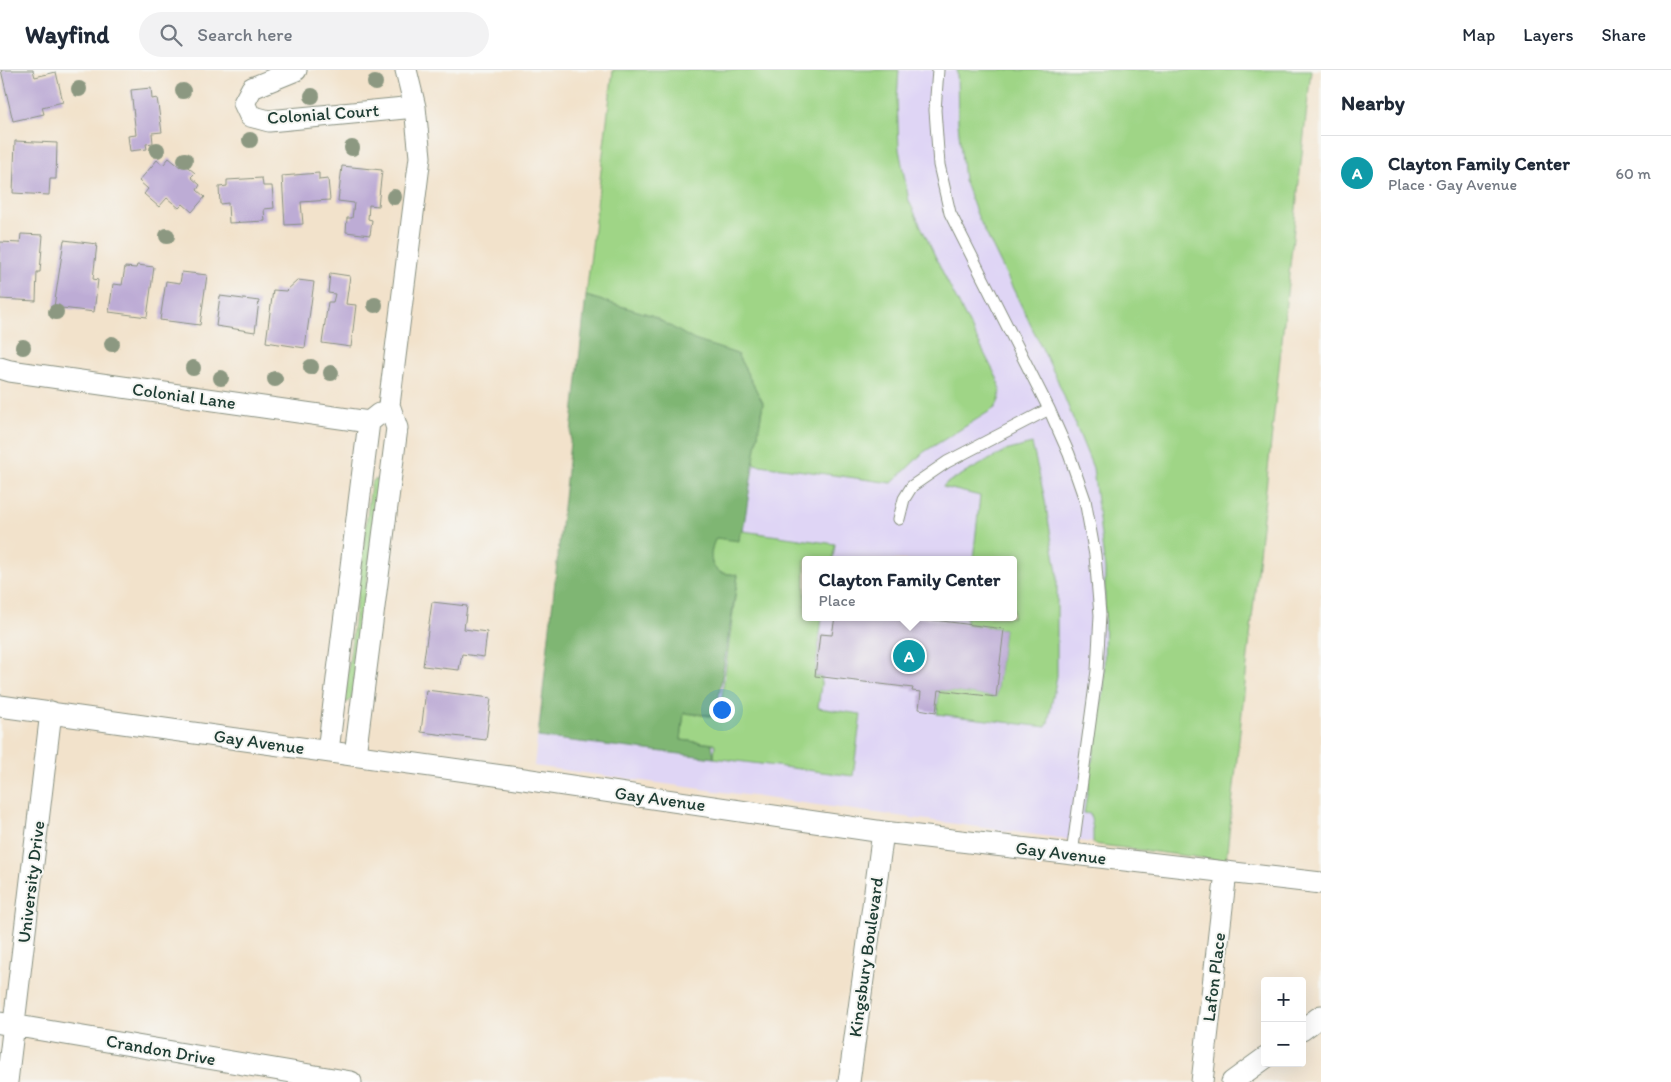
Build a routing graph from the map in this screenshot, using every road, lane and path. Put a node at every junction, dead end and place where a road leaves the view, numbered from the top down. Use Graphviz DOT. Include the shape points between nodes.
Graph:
graph roads {
  1 [pos="296,70"];
  2 [pos="406,70"];
  3 [pos="938,70"];
  4 [pos="415,107"];
  5 [pos="0,368"];
  6 [pos="389,405"];
  7 [pos="1049,409"];
  8 [pos="369,422"];
  9 [pos="362,480"];
  10 [pos="390,481"];
  11 [pos="899,519"];
  12 [pos="0,706"];
  13 [pos="51,712"];
  14 [pos="328,751"];
  15 [pos="355,755"];
  16 [pos="883,832"];
  17 [pos="1072,854"];
  18 [pos="1226,872"];
  19 [pos="1321,883"];
  20 [pos="1321,1016"];
  21 [pos="7,1024"];
  22 [pos="1306,1027"];
  23 [pos="1261,1061"];
  24 [pos="7,1082"];
  25 [pos="351,1082"];
  26 [pos="849,1082"];
  27 [pos="1202,1082"];
  28 [pos="1232,1082"];
  1 -- 4 [label="street, Colonial Court" via="252,88 244,103 250,116 269,120"];
  2 -- 4 [label="street"];
  3 -- 7 [label="lane" via="935,110 939,165 950,213"];
  4 -- 6 [label="street" via="420,157"];
  5 -- 8 [label="street, Colonial Lane"];
  6 -- 8 [label="street"];
  6 -- 10 [label="street" via="397,428"];
  7 -- 11 [label="lane" via="946,462 912,486 904,499"];
  7 -- 17 [label="lane" via="1069,454 1084,500 1095,555 1100,615 1097,671"];
  8 -- 9 [label="street"];
  9 -- 10 [label="street" via="374,470 380,471"];
  9 -- 14 [label="street"];
  10 -- 15 [label="street"];
  12 -- 13 [label="street, Gay Avenue"];
  13 -- 14 [label="street, Gay Avenue"];
  13 -- 21 [label="street, University Drive"];
  14 -- 15 [label="street, Gay Avenue"];
  15 -- 16 [label="street, Gay Avenue"];
  16 -- 17 [label="street, Gay Avenue"];
  16 -- 26 [label="street, Kingsbury Boulevard"];
  17 -- 18 [label="street, Gay Avenue"];
  18 -- 19 [label="street, Gay Avenue"];
  18 -- 27 [label="street, Lafon Place"];
  20 -- 22 [label="street"];
  21 -- 24 [label="street, University Drive"];
  21 -- 25 [label="street, Crandon Drive"];
  23 -- 28 [label="street"];
}
